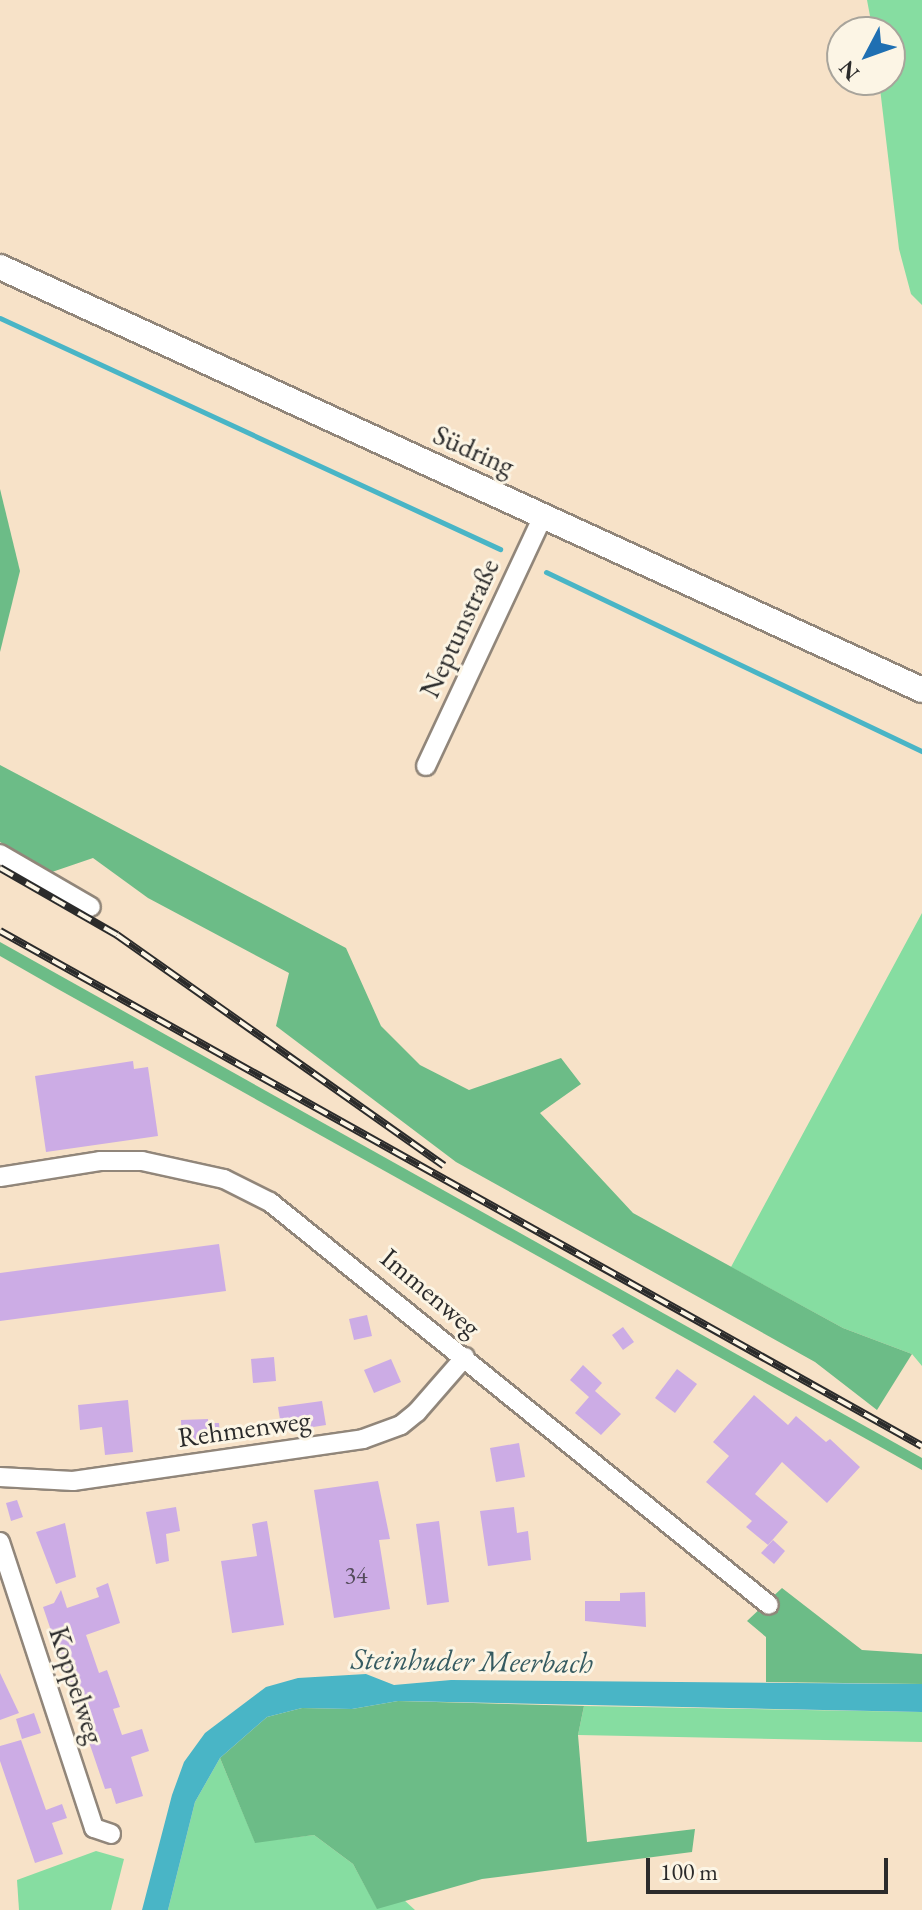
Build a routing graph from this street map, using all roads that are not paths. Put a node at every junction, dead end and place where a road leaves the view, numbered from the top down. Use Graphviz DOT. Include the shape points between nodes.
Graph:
graph roads {
  1 [pos="0,267"];
  2 [pos="544,514"];
  3 [pos="922,690"];
  4 [pos="426,766"];
  5 [pos="0,854"];
  6 [pos="91,907"];
  7 [pos="0,1177"];
  8 [pos="465,1357"];
  9 [pos="0,1477"];
  10 [pos="0,1542"];
  11 [pos="769,1605"];
  12 [pos="111,1834"];
  1 -- 2 [label="main road, Südring"];
  2 -- 3 [label="main road, Südring"];
  2 -- 4 [label="street, Neptunstraße"];
  5 -- 6 [label="street"];
  7 -- 8 [label="street, Immenweg" via="100,1161 142,1161 224,1179 313,1231"];
  8 -- 9 [label="street, Rehmenweg" via="401,1425 363,1439 73,1481"];
  8 -- 11 [label="street, Immenweg"];
  10 -- 12 [label="street, Koppelweg" via="94,1828"];
}
